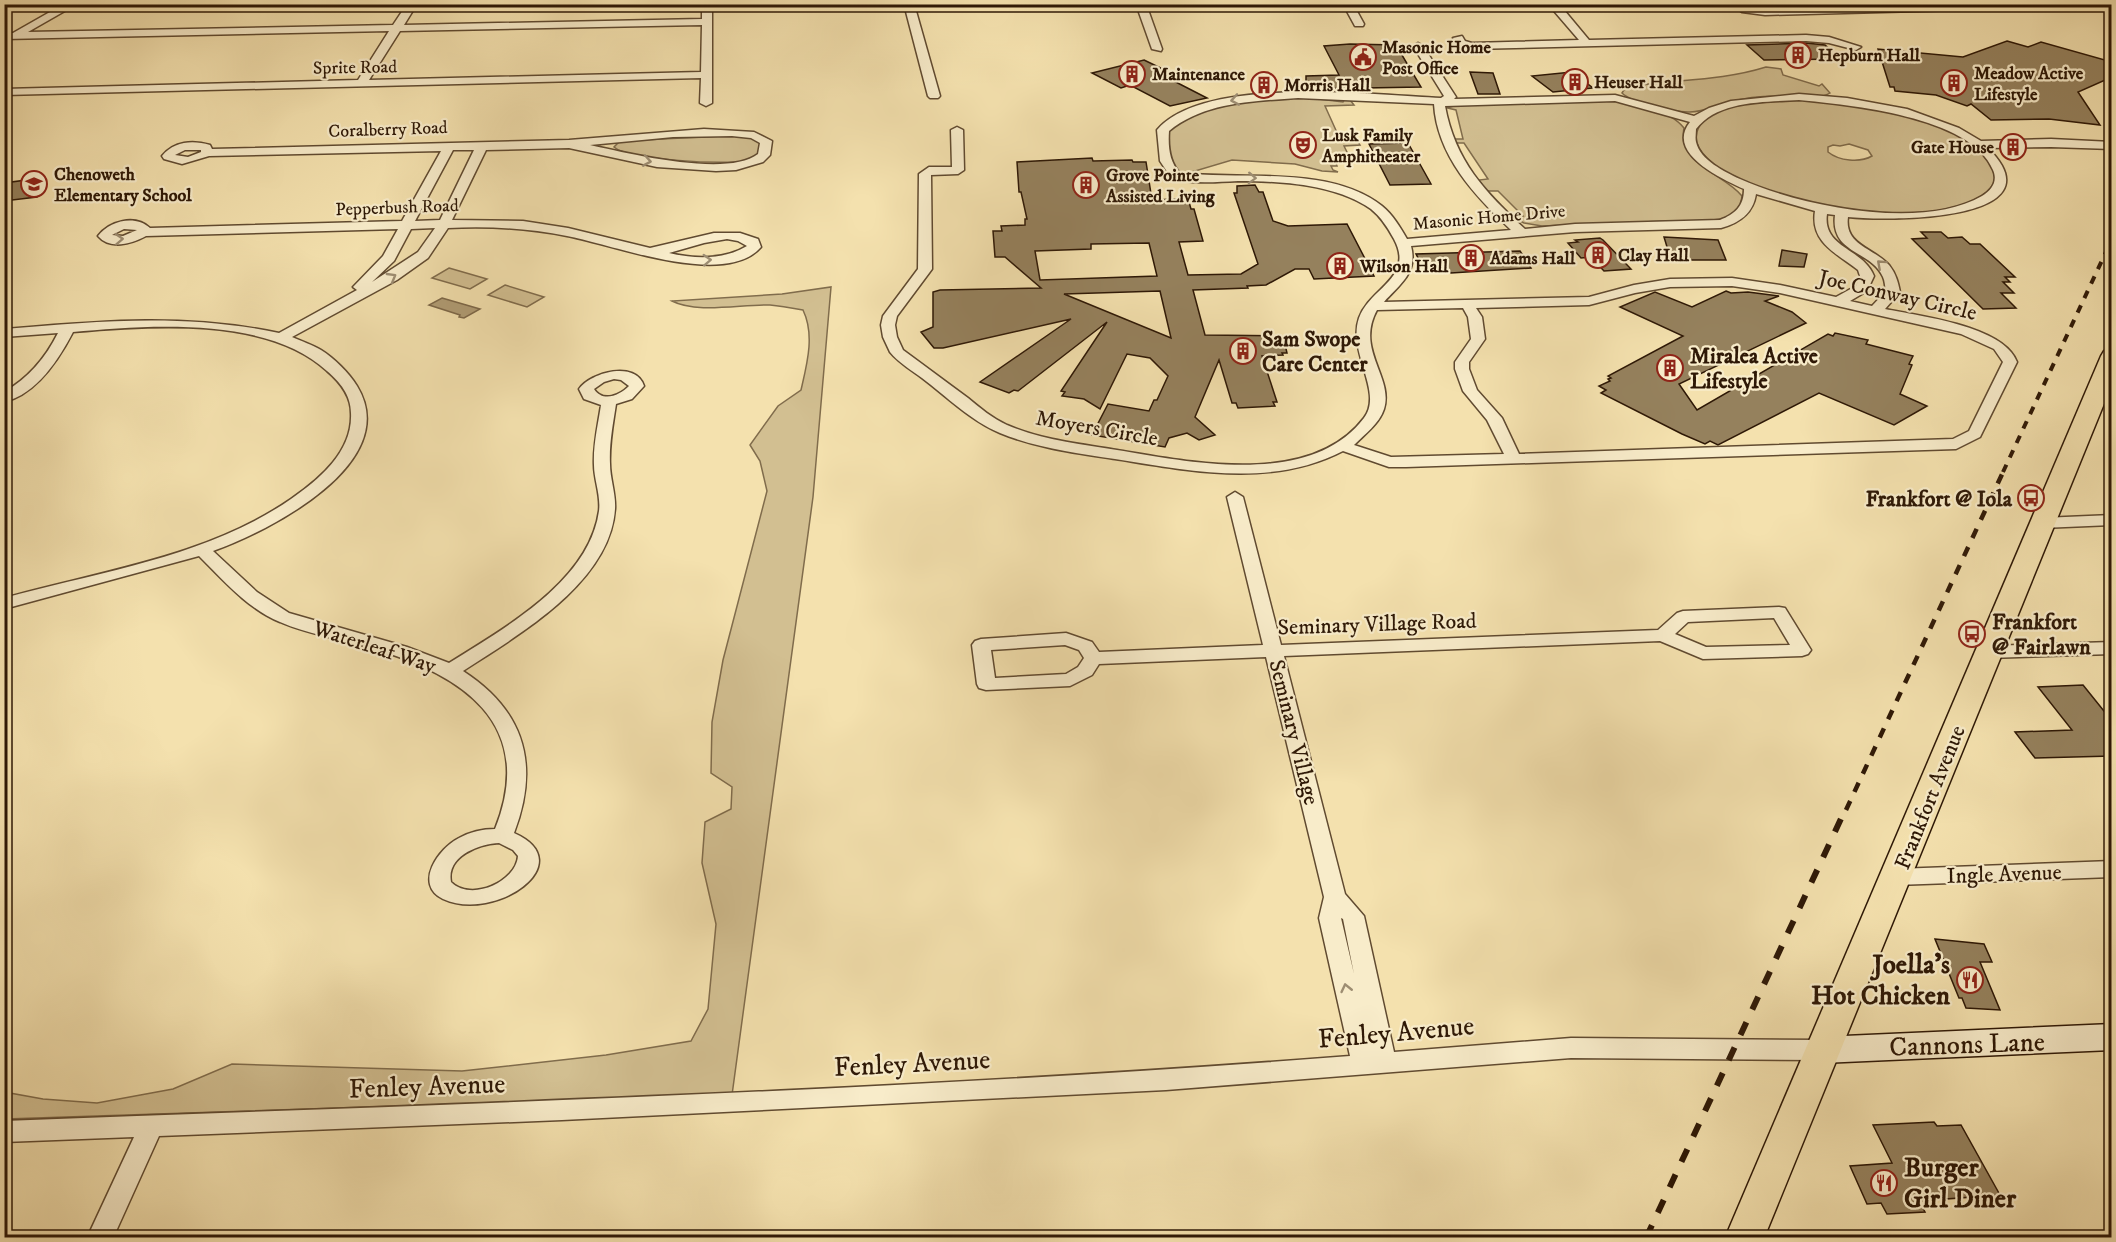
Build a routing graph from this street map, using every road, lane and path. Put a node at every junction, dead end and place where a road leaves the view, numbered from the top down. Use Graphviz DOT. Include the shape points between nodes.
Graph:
graph roads {
  1 [pos="72,4"];
  2 [pos="412,4"];
  3 [pos="707,4"];
  4 [pos="909,4"];
  5 [pos="1142,4"];
  6 [pos="1348,4"];
  7 [pos="1553,4"];
  8 [pos="2074,4"];
  9 [pos="1738,6"];
  10 [pos="1891,7"];
  11 [pos="706,22"];
  12 [pos="1359,24"];
  13 [pos="396,29"];
  14 [pos="8,38"];
  15 [pos="1458,38"];
  16 [pos="1584,40"];
  17 [pos="1418,46"];
  18 [pos="1856,47"];
  19 [pos="1157,49"];
  20 [pos="706,75"];
  21 [pos="361,84"];
  22 [pos="4,92"];
  23 [pos="934,96"];
  24 [pos="1444,102"];
  25 [pos="706,103"];
  26 [pos="1695,120"];
  27 [pos="957,130"];
  28 [pos="621,137"];
  29 [pos="569,144"];
  30 [pos="482,145"];
  31 [pos="449,146"];
  32 [pos="2112,146"];
  33 [pos="2045,147"];
  34 [pos="1984,148"];
  35 [pos="607,151"];
  36 [pos="207,153"];
  37 [pos="1750,188"];
  38 [pos="1822,208"];
  39 [pos="1842,212"];
  40 [pos="444,224"];
  41 [pos="408,225"];
  42 [pos="143,232"];
  43 [pos="1521,232"];
  44 [pos="1404,243"];
  45 [pos="650,252"];
  46 [pos="1838,302"];
  47 [pos="340,304"];
  48 [pos="1467,304"];
  49 [pos="1374,306"];
  50 [pos="1875,311"];
  51 [pos="68,328"];
  52 [pos="4,333"];
  53 [pos="282,337"];
  54 [pos="2112,356"];
  55 [pos="2105,388"];
  56 [pos="4,398"];
  57 [pos="609,401"];
  58 [pos="1343,446"];
  59 [pos="1514,459"];
  60 [pos="1235,497"];
  61 [pos="2112,520"];
  62 [pos="2042,523"];
  63 [pos="203,550"];
  64 [pos="4,604"];
  65 [pos="1663,636"];
  66 [pos="2112,648"];
  67 [pos="1275,651"];
  68 [pos="1989,652"];
  69 [pos="1092,658"];
  70 [pos="450,671"];
  71 [pos="502,836"];
  72 [pos="2112,869"];
  73 [pos="1896,877"];
  74 [pos="2112,1037"];
  75 [pos="1822,1050"];
  76 [pos="1374,1065"];
  77 [pos="151,1127"];
  78 [pos="4,1132"];
  79 [pos="100,1238"];
  80 [pos="1744,1238"];
  1 -- 14 [label="street"];
  2 -- 13 [label="street"];
  3 -- 11 [label="street"];
  4 -- 23 [label="street"];
  5 -- 19 [label="street"];
  6 -- 12 [label="street"];
  7 -- 16 [label="street"];
  8 -- 10 [label="street"];
  9 -- 10 [label="street" via="1765,12"];
  11 -- 13 [label="street"];
  11 -- 20 [label="street"];
  13 -- 14 [label="street"];
  13 -- 21 [label="street"];
  15 -- 18 [label="street" via="1471,46 1806,38"];
  17 -- 24 [label="street" via="1450,97"];
  20 -- 21 [label="street, Sprite Road"];
  20 -- 25 [label="street"];
  21 -- 22 [label="street, Sprite Road"];
  24 -- 26 [label="street, Masonic Home Drive" via="1615,98"];
  24 -- 43 [label="street" via="1439,105 1443,129 1462,169 1476,189"];
  24 -- 44 [label="street, Masonic Home Drive, one-way" via="1293,95 1227,101 1174,119 1163,130 1169,171 1176,176 1280,180 1344,193 1378,209"];
  26 -- 34 [label="street" via="1716,109 1754,100 1839,100 1911,114 1958,132"];
  26 -- 37 [label="street" via="1689,134 1698,156"];
  27 -- 58 [label="street, Moyers Circle" via="958,170 925,174 925,269 887,322 888,336 897,352 1000,428 1046,443 1215,469 1305,462"];
  28 -- 29 [label="street, Coralberry Road"];
  28 -- 35 [label="street" via="608,144"];
  35 -- 28 [label="street, Coralberry Road, one-way" via="675,165 736,166 764,155 766,141 739,132"];
  29 -- 30 [label="street, Coralberry Road"];
  29 -- 35 [label="street, Coralberry Road"];
  30 -- 31 [label="street, Coralberry Road"];
  30 -- 40 [label="street"];
  31 -- 36 [label="street, Coralberry Road"];
  31 -- 41 [label="street"];
  32 -- 33 [label="street"];
  33 -- 34 [label="street"];
  33 -- 34 [label="street" via="2037,154"];
  34 -- 39 [label="street" via="2001,176 2000,185 1982,201 1926,214"];
  37 -- 38 [label="street"];
  37 -- 43 [label="street, Masonic Home Drive" via="1749,203 1741,216 1721,224"];
  38 -- 39 [label="street"];
  38 -- 46 [label="street" via="1819,221 1824,237 1864,268 1867,276 1862,288"];
  50 -- 39 [label="street, one-way" via="1893,292 1893,282 1884,266 1845,239 1839,224"];
  40 -- 41 [label="street, Pepperbush Road"];
  40 -- 45 [label="street, Pepperbush Road" via="524,225"];
  47 -- 40 [label="street, one-way" via="411,265 433,243"];
  41 -- 42 [label="street, Pepperbush Road"];
  41 -- 47 [label="street" via="388,258"];
  43 -- 44 [label="street, Masonic Home Drive"];
  44 -- 49 [label="street, Moyers Circle" via="1404,273"];
  45 -- 45 [label="street, Pepperbush Road, one-way" via="695,261 735,257 754,247 745,238 711,236"];
  46 -- 48 [label="street, Joe Conway Circle" via="1756,285 1700,281 1645,286 1591,300"];
  46 -- 50 [label="street, Joe Conway Circle"];
  47 -- 53 [label="street"];
  48 -- 49 [label="street, Joe Conway Circle"];
  48 -- 59 [label="street" via="1475,317 1478,339 1462,362 1462,369 1470,391 1494,418"];
  49 -- 58 [label="street, Moyers Circle" via="1361,338 1379,399 1369,422"];
  50 -- 59 [label="street, Joe Conway Circle" via="1966,331 1999,346 2007,354 2010,362 1976,434 1956,444"];
  51 -- 52 [label="street"];
  51 -- 53 [label="street" via="182,324"];
  51 -- 56 [label="street" via="41,371"];
  53 -- 63 [label="street" via="337,369 351,389 359,413 358,429 352,445 328,476 289,508"];
  54 -- 55 [label="main road, Frankfort Avenue"];
  55 -- 62 [label="main road, Frankfort Avenue"];
  57 -- 70 [label="street" via="602,466 607,510 589,557 574,577 532,616"];
  58 -- 59 [label="street, Joe Conway Circle" via="1389,462"];
  60 -- 67 [label="street, Seminary Village"];
  61 -- 62 [label="street"];
  62 -- 68 [label="main road, Frankfort Avenue"];
  63 -- 64 [label="street"];
  63 -- 70 [label="street, Waterleaf Way" via="234,581 284,617 410,654"];
  65 -- 65 [label="street, Seminary Village Road" via="1683,617 1779,612 1802,650 1703,653"];
  65 -- 67 [label="street, Seminary Village Road"];
  66 -- 68 [label="street"];
  67 -- 69 [label="street, Seminary Village Road"];
  67 -- 76 [label="street, Seminary Village" via="1335,897 1353,916"];
  68 -- 73 [label="main road, Frankfort Avenue"];
  69 -- 69 [label="street" via="1086,646 1066,639 981,645 986,684 1070,680 1085,671"];
  70 -- 71 [label="street, Waterleaf Way" via="482,693 511,734 518,784 513,812"];
  72 -- 73 [label="street, Ingle Avenue"];
  73 -- 75 [label="main road, Frankfort Avenue"];
  74 -- 75 [label="main road, Cannons Lane"];
  75 -- 76 [label="street, Fenley Avenue" via="1571,1048"];
  75 -- 80 [label="main road, Frankfort Avenue"];
  76 -- 77 [label="street, Fenley Avenue" via="1166,1080"];
  77 -- 78 [label="street, Fenley Avenue"];
  77 -- 79 [label="street"];
}
